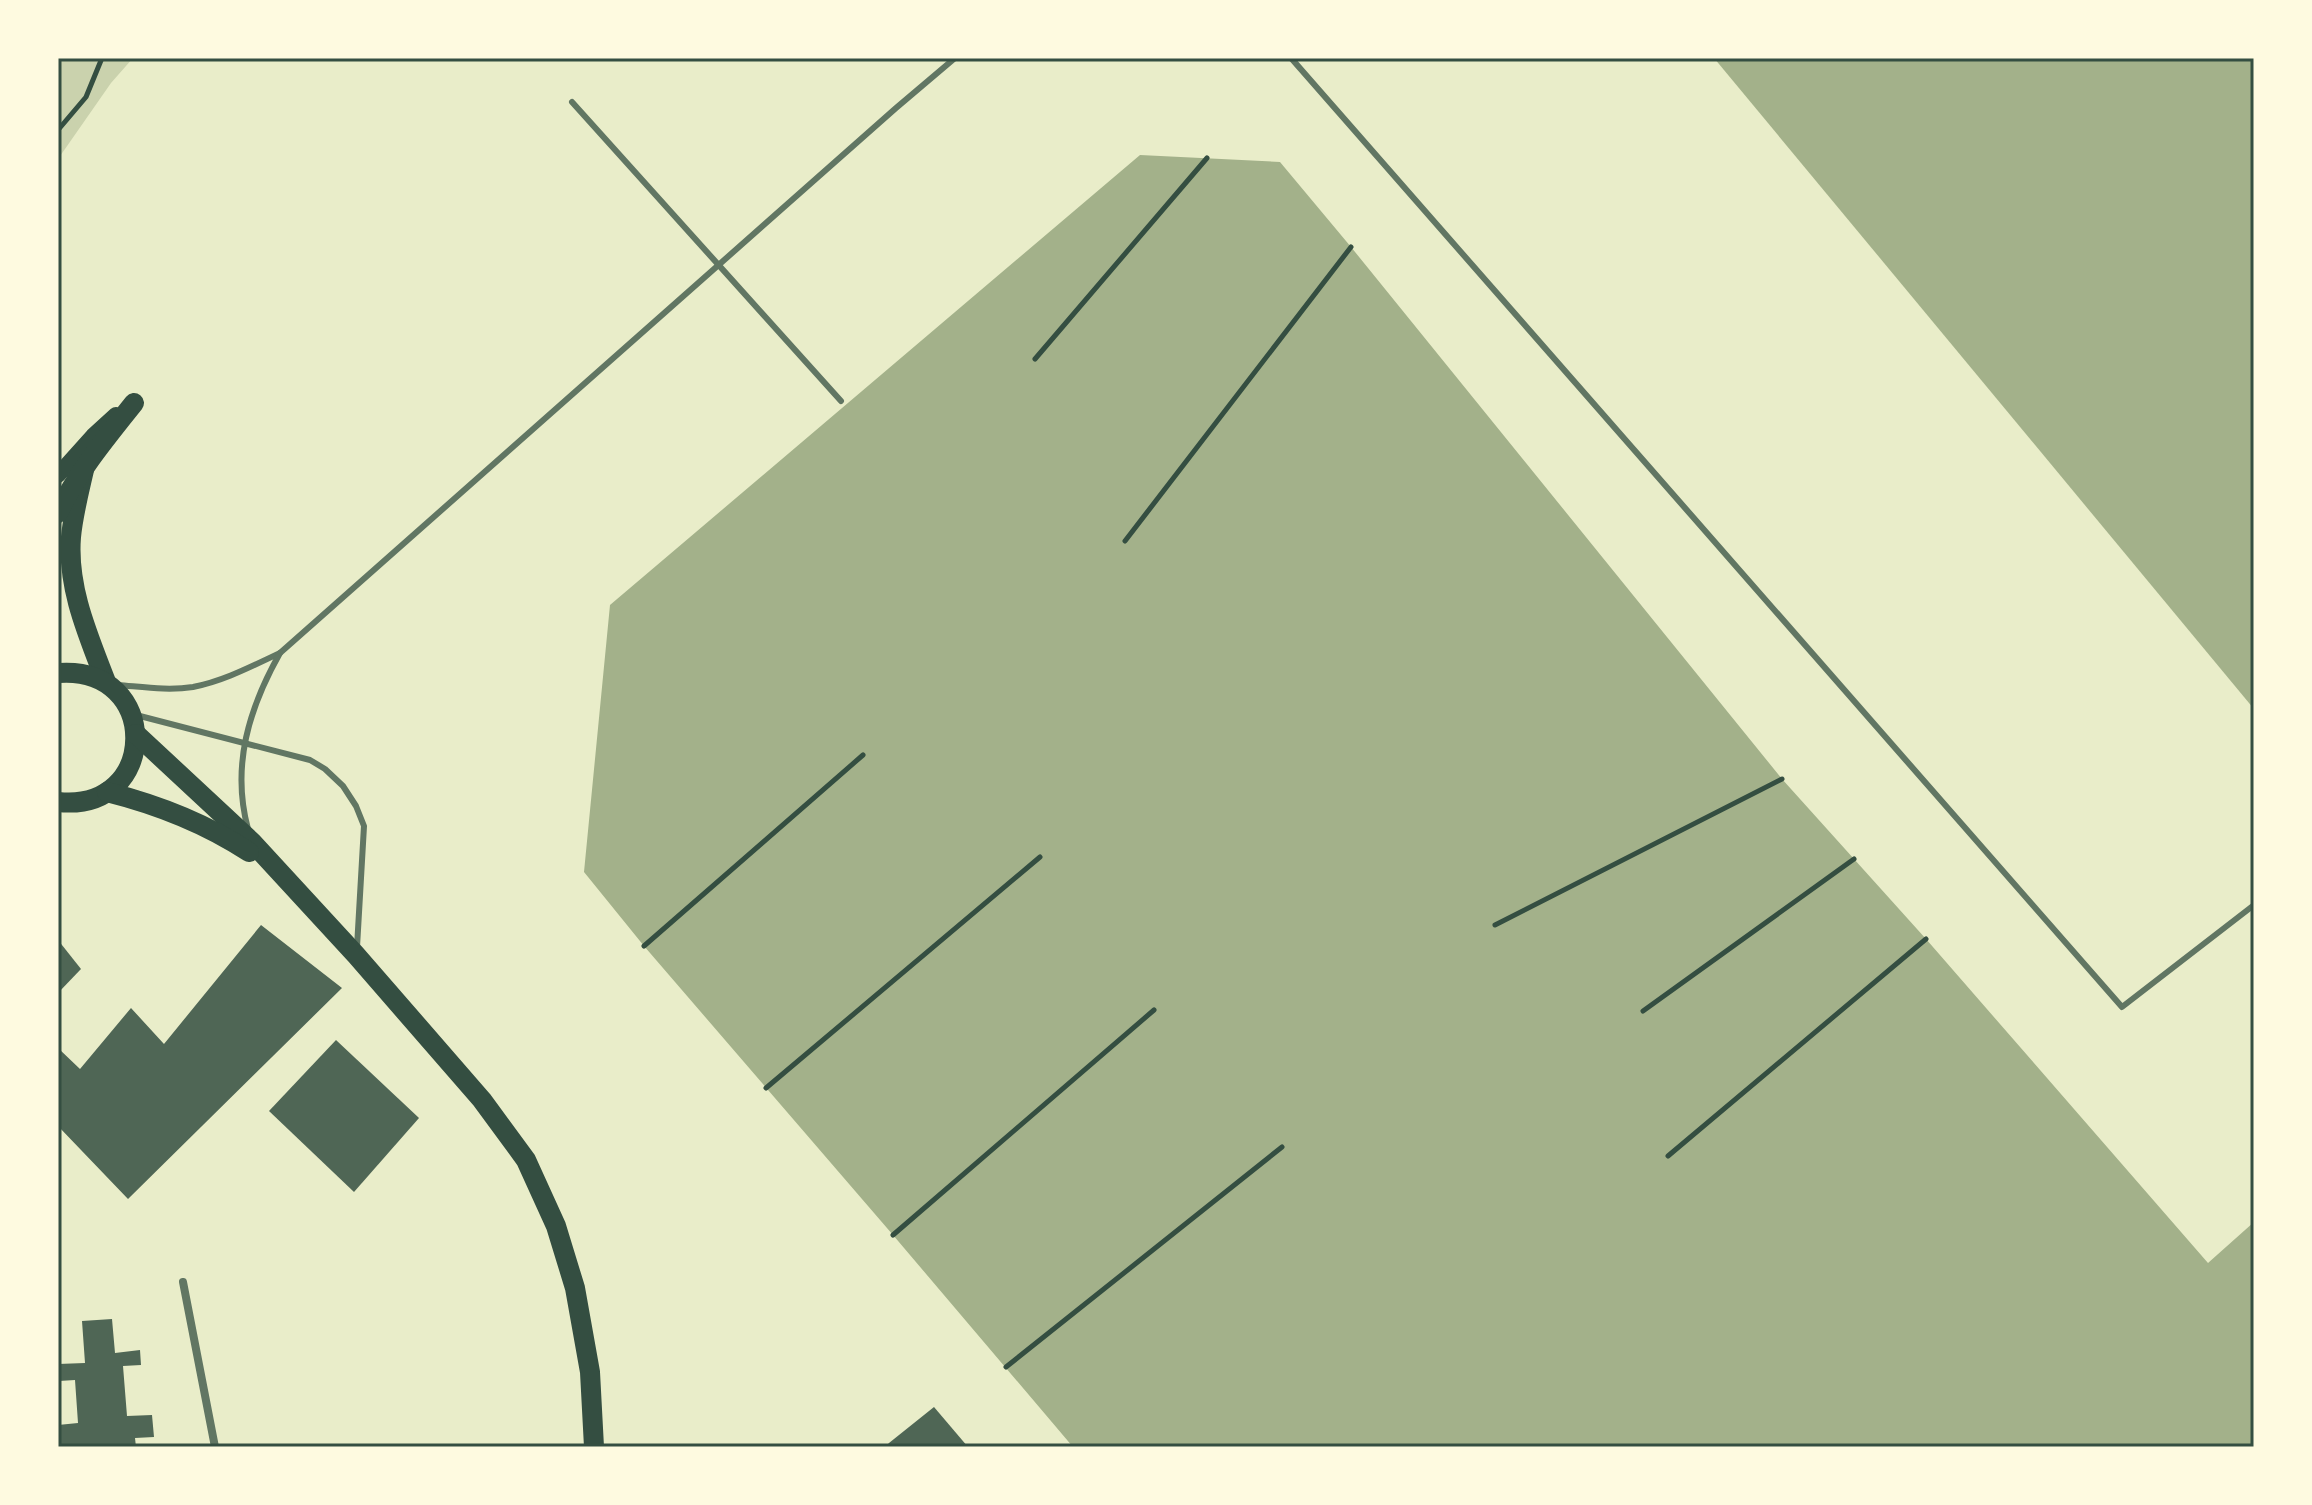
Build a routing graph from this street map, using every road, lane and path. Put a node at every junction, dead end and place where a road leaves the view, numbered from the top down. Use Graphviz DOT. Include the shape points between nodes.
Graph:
graph roads {
  1 [pos="102,58"];
  2 [pos="955,58"];
  3 [pos="1291,58"];
  4 [pos="572,102"];
  5 [pos="58,130"];
  6 [pos="1207,158"];
  7 [pos="1351,247"];
  8 [pos="718,266"];
  9 [pos="1035,359"];
  10 [pos="841,401"];
  11 [pos="134,403"];
  12 [pos="84,470"];
  13 [pos="58,475"];
  14 [pos="58,513"];
  15 [pos="1125,541"];
  16 [pos="280,653"];
  17 [pos="58,673"];
  18 [pos="107,683"];
  19 [pos="134,724"];
  20 [pos="245,742"];
  21 [pos="863,755"];
  22 [pos="1782,779"];
  23 [pos="107,792"];
  24 [pos="58,802"];
  25 [pos="252,842"];
  26 [pos="1040,857"];
  27 [pos="1854,859"];
  28 [pos="284,878"];
  29 [pos="2254,905"];
  30 [pos="1495,925"];
  31 [pos="1926,939"];
  32 [pos="644,946"];
  33 [pos="356,955"];
  34 [pos="1154,1010"];
  35 [pos="1643,1011"];
  36 [pos="766,1088"];
  37 [pos="1282,1147"];
  38 [pos="1668,1156"];
  39 [pos="893,1235"];
  40 [pos="183,1282"];
  41 [pos="1006,1367"];
  42 [pos="215,1447"];
  43 [pos="594,1447"];
  1 -- 5 [label="path" via="86,97"];
  2 -- 8 [label="lane"];
  3 -- 29 [label="lane" via="2122,1007"];
  4 -- 8 [label="lane"];
  6 -- 9 [label="path"];
  7 -- 15 [label="path"];
  8 -- 10 [label="lane"];
  8 -- 16 [label="lane"];
  11 -- 12 [label="main road"];
  11 -- 13 [label="main road" via="112,418"];
  12 -- 14 [label="main road"];
  12 -- 18 [label="main road" via="71,539 72,565 81,617"];
  16 -- 18 [label="lane" via="193,687"];
  16 -- 20 [label="lane" via="252,711"];
  17 -- 18 [label="main road" via="88,675"];
  18 -- 19 [label="main road" via="125,700"];
  19 -- 20 [label="lane"];
  19 -- 23 [label="main road" via="130,767"];
  19 -- 25 [label="main road"];
  20 -- 25 [label="lane" via="243,803"];
  20 -- 33 [label="lane" via="310,760 343,786 356,806 364,826"];
  21 -- 32 [label="path"];
  22 -- 30 [label="path"];
  23 -- 24 [label="main road" via="83,802"];
  23 -- 28 [label="main road" via="201,824"];
  25 -- 28 [label="main road"];
  26 -- 36 [label="path"];
  27 -- 35 [label="path"];
  28 -- 33 [label="main road"];
  31 -- 38 [label="path"];
  33 -- 43 [label="main road" via="482,1100 526,1160 556,1226 575,1288 590,1372"];
  34 -- 39 [label="path"];
  37 -- 41 [label="path"];
  40 -- 42 [label="street"];
}
